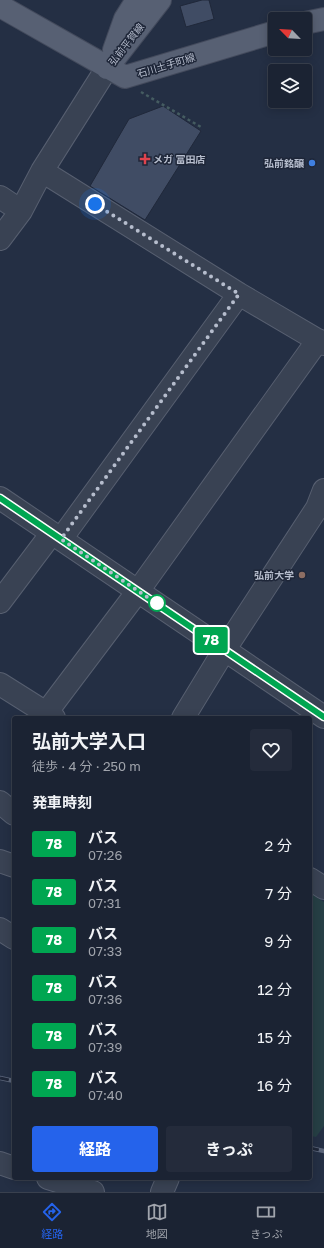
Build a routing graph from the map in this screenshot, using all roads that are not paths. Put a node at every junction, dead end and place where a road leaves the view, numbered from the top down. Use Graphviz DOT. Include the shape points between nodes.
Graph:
graph roads {
  1 [pos="137,0"];
  2 [pos="160,0"];
  3 [pos="0,6"];
  4 [pos="324,19"];
  5 [pos="312,22"];
  6 [pos="268,34"];
  7 [pos="107,68"];
  8 [pos="42,171"];
  9 [pos="0,197"];
  10 [pos="21,211"];
  11 [pos="0,239"];
  12 [pos="239,294"];
  13 [pos="321,342"];
  14 [pos="324,490"];
  15 [pos="0,498"];
  16 [pos="57,536"];
  17 [pos="138,591"];
  18 [pos="0,602"];
  19 [pos="225,649"];
  20 [pos="0,684"];
  21 [pos="50,716"];
  22 [pos="183,716"];
  23 [pos="324,717"];
  24 [pos="0,802"];
  25 [pos="12,812"];
  26 [pos="0,860"];
  27 [pos="12,865"];
  28 [pos="312,880"];
  29 [pos="324,888"];
  30 [pos="0,929"];
  31 [pos="12,937"];
  32 [pos="0,1163"];
  33 [pos="12,1167"];
  34 [pos="167,1180"];
  35 [pos="50,1183"];
  36 [pos="93,1192"];
  37 [pos="162,1192"];
  1 -- 7 [label="main road, 弘前平賀線" via="126,18"];
  2 -- 7 [label="main road, 弘前平賀線"];
  3 -- 7 [label="main road, 石川土手町線"];
  4 -- 5 [label="main road"];
  6 -- 7 [label="main road, 石川土手町線" via="125,77"];
  7 -- 8 [label="street"];
  8 -- 10 [label="street"];
  8 -- 12 [label="street"];
  9 -- 10 [label="street"];
  10 -- 11 [label="street"];
  12 -- 13 [label="street"];
  12 -- 16 [label="street"];
  13 -- 17 [label="street"];
  14 -- 19 [label="street" via="317,508"];
  15 -- 16 [label="street"];
  16 -- 17 [label="street"];
  16 -- 18 [label="street"];
  17 -- 19 [label="street"];
  17 -- 21 [label="street"];
  19 -- 22 [label="street"];
  19 -- 23 [label="street"];
  20 -- 21 [label="street"];
  24 -- 25 [label="street"];
  26 -- 27 [label="street"];
  28 -- 29 [label="street"];
  30 -- 31 [label="street"];
  32 -- 33 [label="street"];
  34 -- 37 [label="street"];
  35 -- 36 [label="street"];
}
